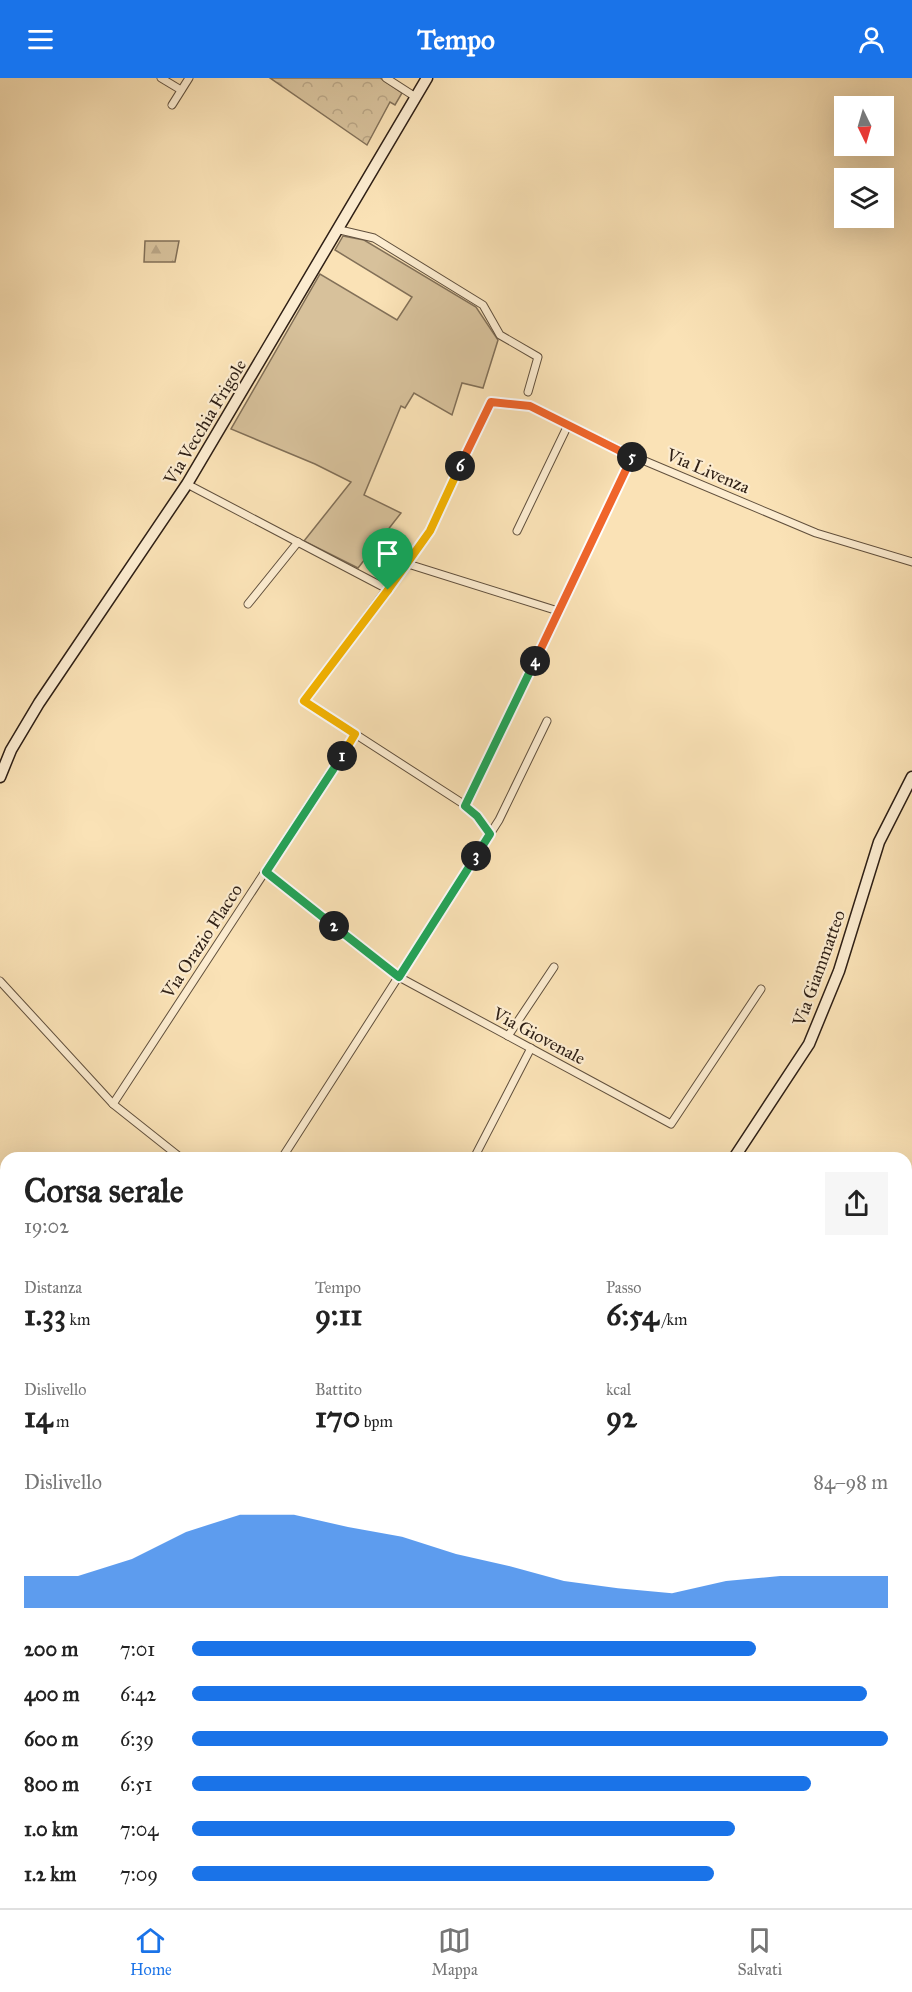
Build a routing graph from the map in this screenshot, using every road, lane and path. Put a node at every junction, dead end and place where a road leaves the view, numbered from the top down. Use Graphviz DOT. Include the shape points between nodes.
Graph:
graph roads {
  1 [pos="161,78"];
  2 [pos="189,78"];
  3 [pos="387,78"];
  4 [pos="427,78"];
  5 [pos="181,90"];
  6 [pos="414,96"];
  7 [pos="172,105"];
  8 [pos="340,230"];
  9 [pos="528,392"];
  10 [pos="568,425"];
  11 [pos="633,456"];
  12 [pos="187,484"];
  13 [pos="517,531"];
  14 [pos="298,542"];
  15 [pos="912,562"];
  16 [pos="408,564"];
  17 [pos="388,590"];
  18 [pos="248,604"];
  19 [pos="558,611"];
  20 [pos="547,721"];
  21 [pos="355,734"];
  22 [pos="0,777"];
  23 [pos="912,777"];
  24 [pos="465,806"];
  25 [pos="490,834"];
  26 [pos="266,872"];
  27 [pos="554,967"];
  28 [pos="399,977"];
  29 [pos="0,981"];
  30 [pos="762,989"];
  31 [pos="508,1036"];
  32 [pos="531,1048"];
  33 [pos="113,1104"];
  34 [pos="173,1152"];
  35 [pos="286,1152"];
  36 [pos="477,1152"];
  37 [pos="738,1152"];
  1 -- 5 [label="street"];
  2 -- 5 [label="street"];
  3 -- 6 [label="street"];
  4 -- 6 [label="street, Via Vecchia Frigole"];
  5 -- 7 [label="street"];
  6 -- 8 [label="street, Via Vecchia Frigole"];
  8 -- 9 [label="street" via="374,238 483,305 500,335 538,357"];
  8 -- 12 [label="street, Via Vecchia Frigole"];
  10 -- 11 [label="street, Via Livenza"];
  10 -- 13 [label="street"];
  10 -- 16 [label="street, Via Livenza" via="530,406 491,402 430,531"];
  11 -- 15 [label="street, Via Livenza" via="816,533"];
  11 -- 19 [label="street"];
  12 -- 14 [label="street"];
  12 -- 22 [label="street, Via Vecchia Frigole" via="39,704 11,750"];
  14 -- 17 [label="street"];
  14 -- 18 [label="street"];
  16 -- 17 [label="street, Via Livenza"];
  16 -- 19 [label="street"];
  17 -- 21 [label="street, Via Livenza" via="304,701"];
  19 -- 24 [label="street"];
  20 -- 25 [label="street"];
  21 -- 24 [label="street"];
  21 -- 26 [label="street, Via Orazio Flacco"];
  23 -- 37 [label="street, Via Giammatteo" via="879,842 839,971 809,1044"];
  24 -- 25 [label="street"];
  25 -- 28 [label="street"];
  26 -- 28 [label="street, Via Giovenale"];
  26 -- 33 [label="street, Via Orazio Flacco"];
  27 -- 31 [label="street"];
  28 -- 31 [label="street, Via Giovenale"];
  28 -- 35 [label="street"];
  29 -- 33 [label="street"];
  30 -- 32 [label="street, Via Giovenale" via="671,1125"];
  31 -- 32 [label="street, Via Giovenale"];
  32 -- 36 [label="street"];
  33 -- 34 [label="street"];
}
